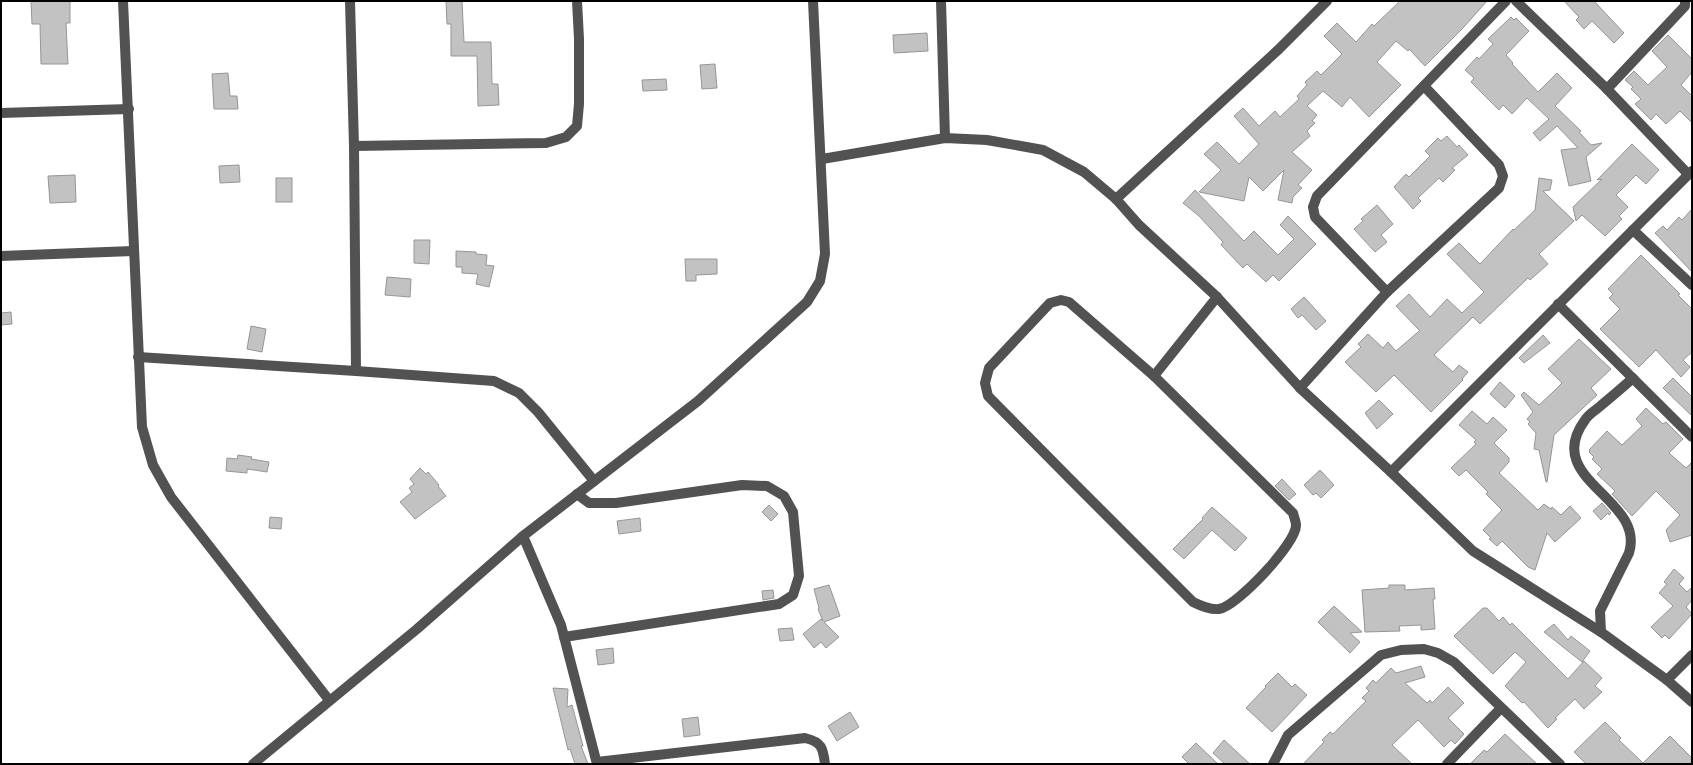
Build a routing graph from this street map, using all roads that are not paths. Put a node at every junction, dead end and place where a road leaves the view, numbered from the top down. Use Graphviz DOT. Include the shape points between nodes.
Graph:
graph roads {
  1 [pos="123,1"];
  2 [pos="350,1"];
  3 [pos="577,1"];
  4 [pos="814,1"];
  5 [pos="941,1"];
  6 [pos="1327,1"];
  7 [pos="1506,1"];
  8 [pos="1516,1"];
  9 [pos="1685,1"];
  10 [pos="1424,86"];
  11 [pos="1607,89"];
  12 [pos="129,109"];
  13 [pos="1,113"];
  14 [pos="945,138"];
  15 [pos="354,146"];
  16 [pos="822,159"];
  17 [pos="1690,173"];
  18 [pos="1116,199"];
  19 [pos="1633,230"];
  20 [pos="133,251"];
  21 [pos="1,256"];
  22 [pos="1692,285"];
  23 [pos="1387,292"];
  24 [pos="1217,297"];
  25 [pos="1558,304"];
  26 [pos="138,357"];
  27 [pos="356,370"];
  28 [pos="1154,376"];
  29 [pos="1633,378"];
  30 [pos="1300,388"];
  31 [pos="1692,437"];
  32 [pos="1391,472"];
  33 [pos="594,481"];
  34 [pos="577,494"];
  35 [pos="523,536"];
  36 [pos="1601,632"];
  37 [pos="564,637"];
  38 [pos="1692,654"];
  39 [pos="1667,680"];
  40 [pos="329,700"];
  41 [pos="1692,702"];
  42 [pos="1501,708"];
  43 [pos="597,763"];
  44 [pos="253,764"];
  45 [pos="825,764"];
  46 [pos="1273,764"];
  47 [pos="1447,764"];
  48 [pos="1560,764"];
  1 -- 12 [label="street"];
  2 -- 15 [label="street"];
  3 -- 15 [label="street" via="579,104 577,126 566,137 546,143"];
  4 -- 16 [label="street"];
  5 -- 14 [label="street"];
  6 -- 18 [label="street" via="1279,49"];
  7 -- 10 [label="street"];
  8 -- 11 [label="street"];
  9 -- 11 [label="street" via="1684,6"];
  10 -- 23 [label="street" via="1317,196 1313,207 1315,217"];
  10 -- 23 [label="street" via="1499,165 1503,176 1499,188"];
  11 -- 17 [label="street"];
  12 -- 13 [label="street"];
  12 -- 20 [label="street"];
  14 -- 16 [label="street"];
  14 -- 18 [label="street" via="987,140 1043,150 1084,172"];
  15 -- 27 [label="street"];
  16 -- 33 [label="street" via="825,254 820,281 807,302 698,401"];
  17 -- 19 [label="street"];
  18 -- 24 [label="street" via="1139,225"];
  19 -- 22 [label="street"];
  19 -- 25 [label="street"];
  20 -- 21 [label="street"];
  20 -- 26 [label="street"];
  23 -- 30 [label="street"];
  24 -- 28 [label="street"];
  24 -- 30 [label="street"];
  25 -- 29 [label="street"];
  25 -- 32 [label="street"];
  26 -- 27 [label="street"];
  26 -- 40 [label="street" via="142,428 156,471 171,497"];
  27 -- 33 [label="street" via="494,381 519,393 538,412"];
  28 -- 28 [label="street" via="1293,513 1296,526 1290,543 1276,561 1238,598 1221,609 1193,602 988,396 985,382 989,368 1050,303 1061,300 1069,302"];
  29 -- 31 [label="street"];
  29 -- 36 [label="street" via="1585,419 1573,447 1577,463 1584,475 1619,511 1629,528 1632,544 1600,611"];
  30 -- 32 [label="street"];
  32 -- 36 [label="street" via="1473,551"];
  33 -- 34 [label="street"];
  34 -- 35 [label="street"];
  34 -- 37 [label="street" via="589,503 616,503 742,485 767,486 784,496 793,512 799,576 793,595 779,604"];
  35 -- 37 [label="street"];
  35 -- 40 [label="street" via="417,629"];
  36 -- 39 [label="street"];
  37 -- 43 [label="street"];
  38 -- 39 [label="street"];
  39 -- 41 [label="street"];
  40 -- 44 [label="street"];
  42 -- 46 [label="street" via="1454,662 1438,653 1424,649 1381,655 1288,735"];
  42 -- 47 [label="street"];
  42 -- 48 [label="street"];
  43 -- 45 [label="street" via="805,738 815,740 823,749"];
}
